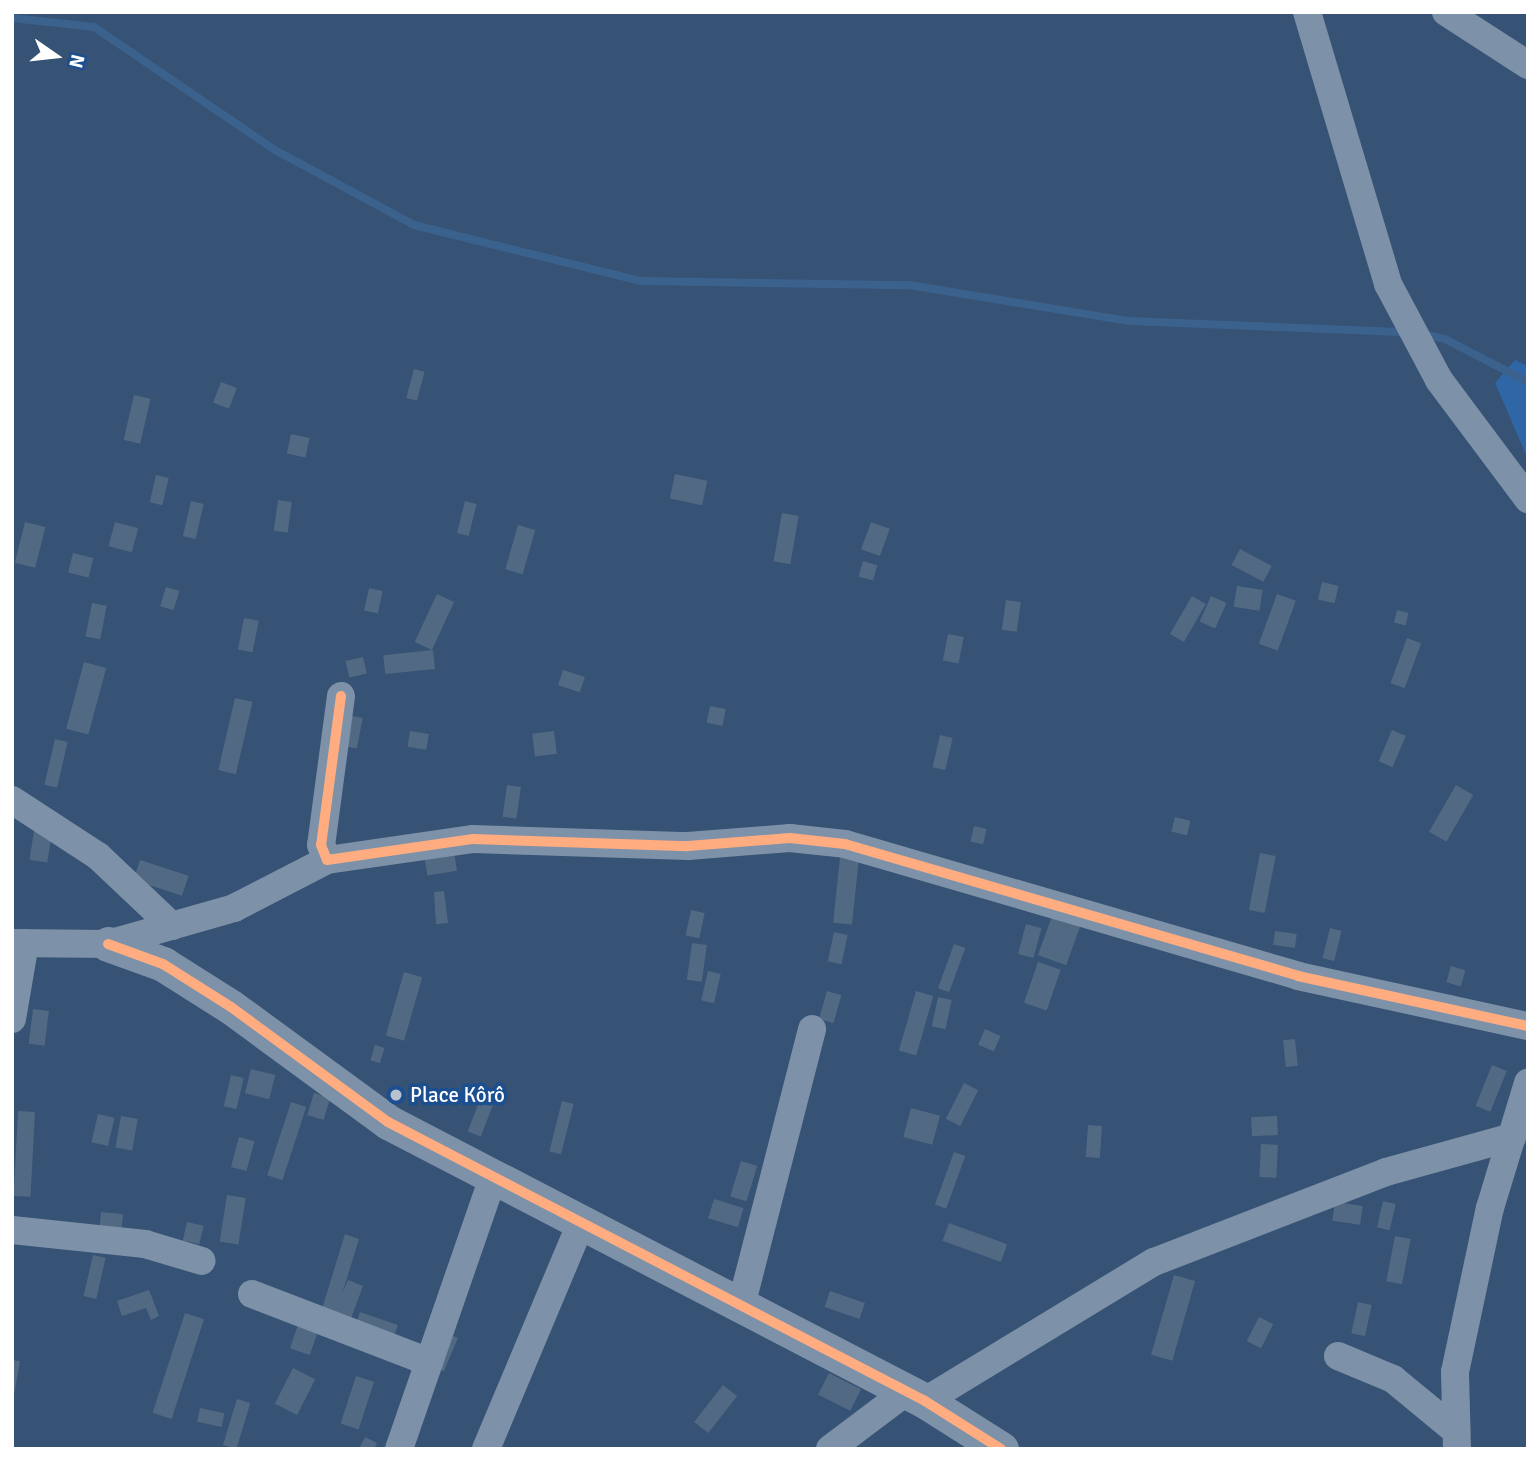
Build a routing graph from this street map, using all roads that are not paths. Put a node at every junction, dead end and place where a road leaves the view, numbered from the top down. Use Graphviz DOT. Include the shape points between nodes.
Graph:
graph roads {
  1 [pos="1307,12"];
  2 [pos="1446,12"];
  3 [pos="1528,65"];
  4 [pos="1528,499"];
  5 [pos="341,696"];
  6 [pos="12,800"];
  7 [pos="327,860"];
  8 [pos="172,926"];
  9 [pos="18,943"];
  10 [pos="108,944"];
  11 [pos="12,1019"];
  12 [pos="1528,1026"];
  13 [pos="812,1029"];
  14 [pos="1528,1083"];
  15 [pos="1512,1137"];
  16 [pos="493,1178"];
  17 [pos="581,1223"];
  18 [pos="12,1230"];
  19 [pos="202,1261"];
  20 [pos="252,1294"];
  21 [pos="741,1306"];
  22 [pos="1338,1356"];
  23 [pos="429,1362"];
  24 [pos="916,1396"];
  25 [pos="1456,1440"];
  26 [pos="399,1449"];
  27 [pos="486,1449"];
  28 [pos="830,1449"];
  29 [pos="1001,1449"];
  1 -- 4 [label="street" via="1388,284 1439,380"];
  2 -- 3 [label="street"];
  5 -- 7 [label="street" via="321,845"];
  6 -- 8 [label="street" via="98,856"];
  7 -- 8 [label="street" via="257,898"];
  7 -- 12 [label="street" via="473,839 688,846 790,838 845,844 1284,972"];
  8 -- 10 [label="street"];
  9 -- 10 [label="street"];
  9 -- 11 [label="street"];
  10 -- 16 [label="street" via="163,964 388,1122"];
  13 -- 21 [label="street"];
  14 -- 15 [label="street"];
  15 -- 24 [label="street" via="1386,1172 1154,1262"];
  15 -- 25 [label="street" via="1455,1372"];
  16 -- 17 [label="street"];
  16 -- 23 [label="street"];
  17 -- 21 [label="street"];
  17 -- 27 [label="street"];
  18 -- 19 [label="street" via="145,1244"];
  20 -- 23 [label="street"];
  21 -- 24 [label="street"];
  22 -- 25 [label="street" via="1392,1379"];
  23 -- 26 [label="street"];
  24 -- 28 [label="street"];
  24 -- 29 [label="street"];
}
